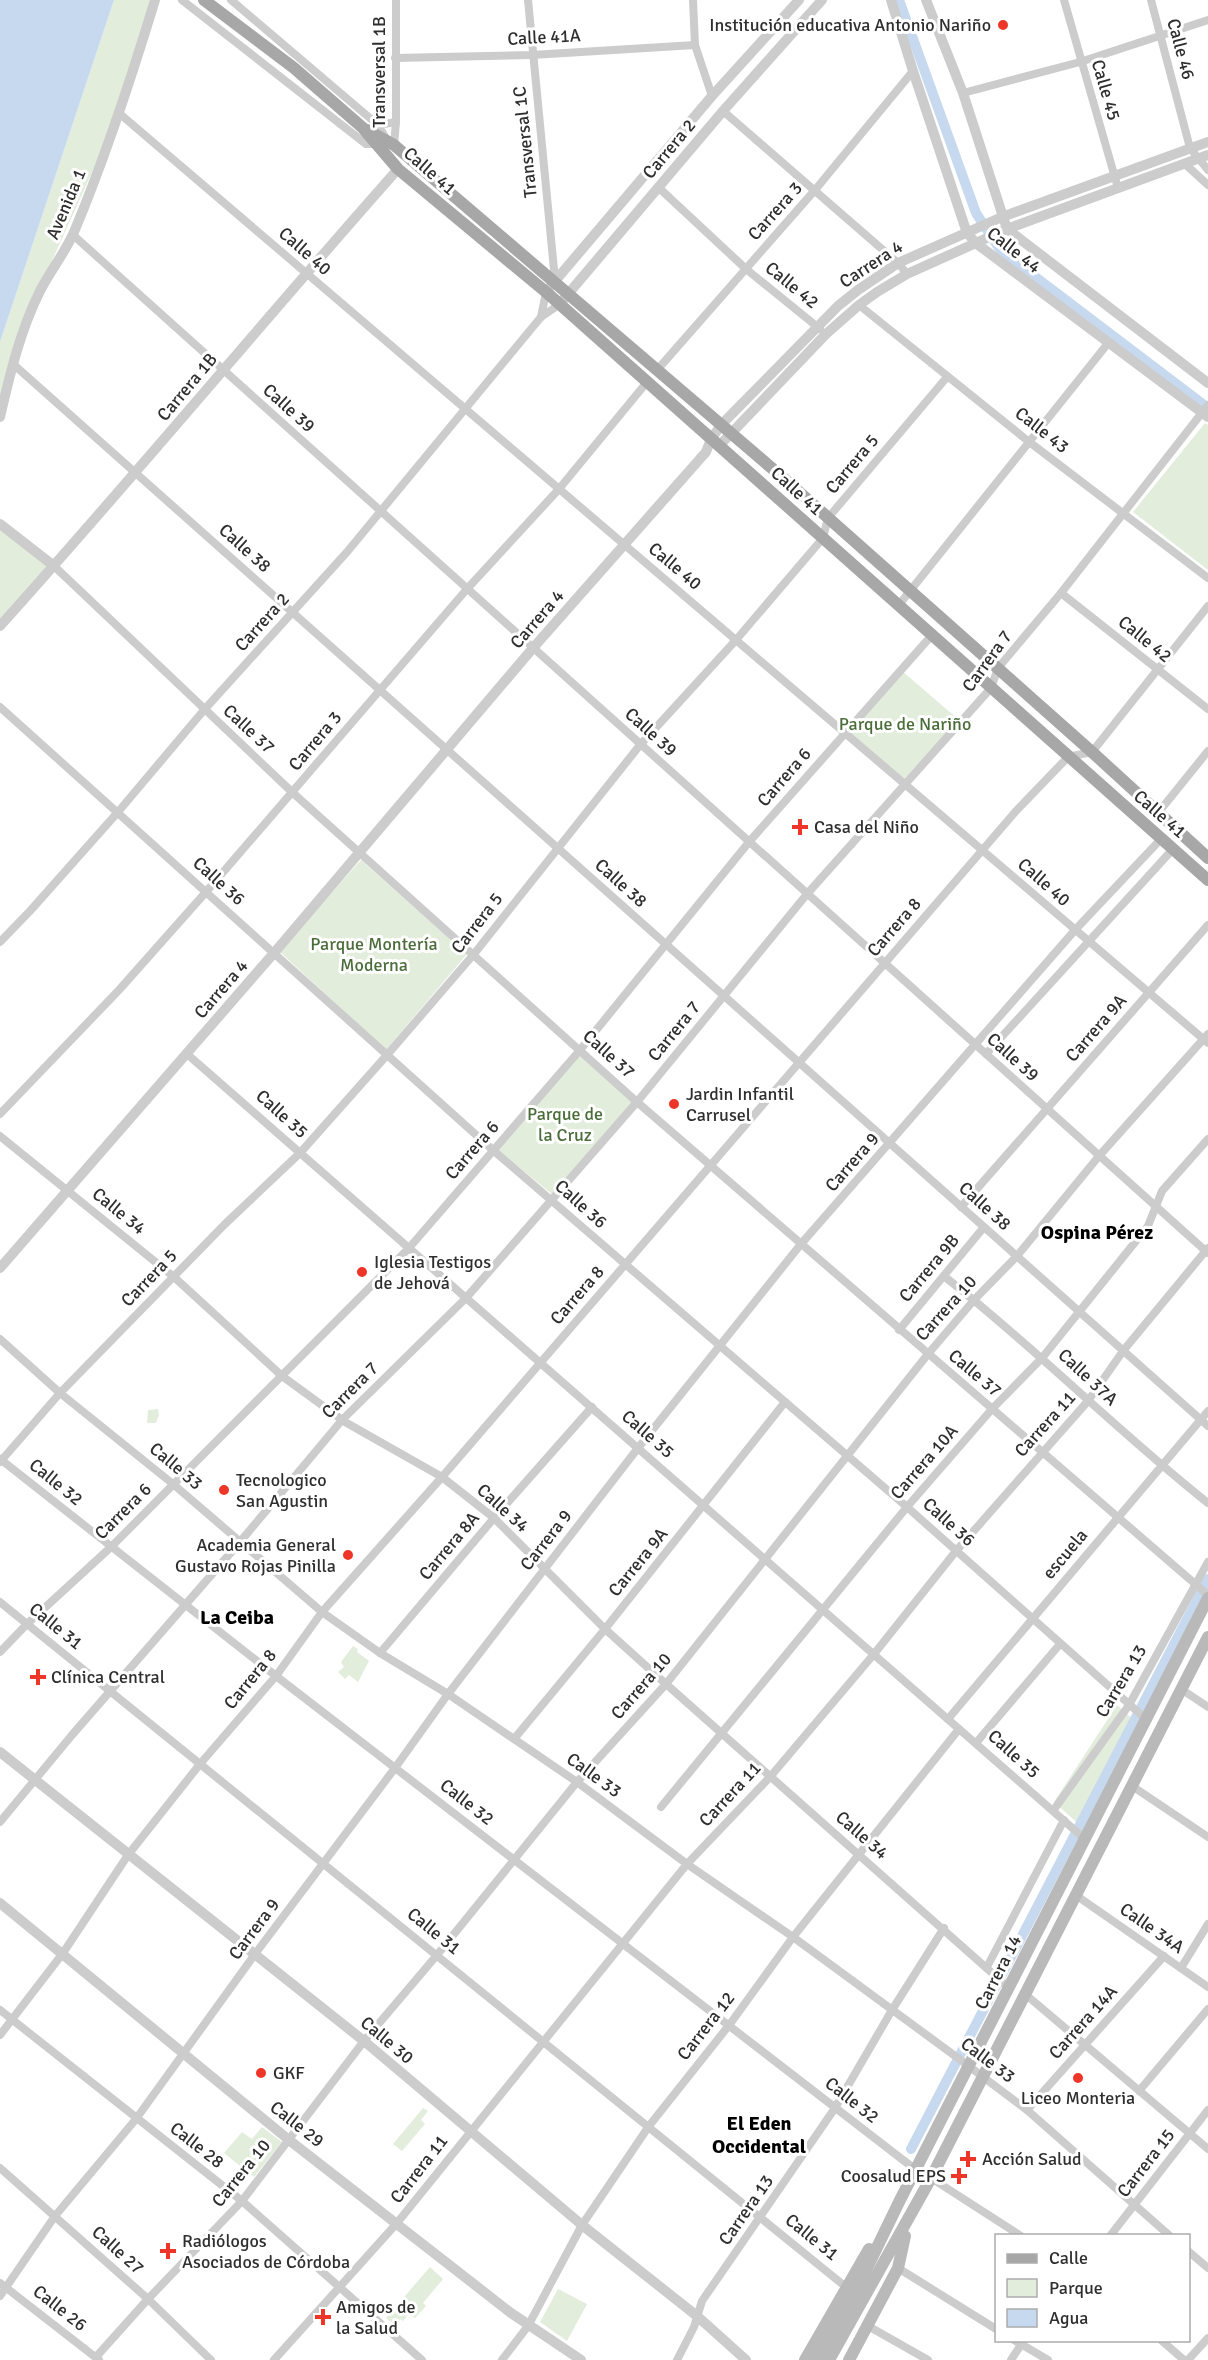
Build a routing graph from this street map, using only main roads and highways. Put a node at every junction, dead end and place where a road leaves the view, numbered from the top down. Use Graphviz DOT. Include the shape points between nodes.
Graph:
graph roads {
  1 [pos="204,0"];
  2 [pos="386,143"];
  3 [pos="1207,855"];
  4 [pos="1208,880"];
  5 [pos="1207,1595"];
  6 [pos="1208,1637"];
  7 [pos="900,2200"];
  8 [pos="908,2221"];
  9 [pos="857,2302"];
  10 [pos="808,2359"];
  11 [pos="829,2360"];
  12 [pos="849,2360"];
  1 -- 2 [label="main road, Calle 41"];
  2 -- 3 [label="main road, Calle 41" via="555,280 727,428"];
  2 -- 4 [label="main road, Calle 41" via="398,169 560,304"];
  5 -- 7 [label="main road, Carrera 14"];
  6 -- 8 [label="main road, Carrera 14"];
  7 -- 9 [label="main road, Carrera 14"];
  7 -- 10 [label="main road" via="846,2287"];
  8 -- 9 [label="main road, Carrera 14"];
  8 -- 12 [label="main road" via="898,2268"];
  9 -- 10 [label="main road, Carrera 14"];
  9 -- 11 [label="main road, Carrera 14"];
}
